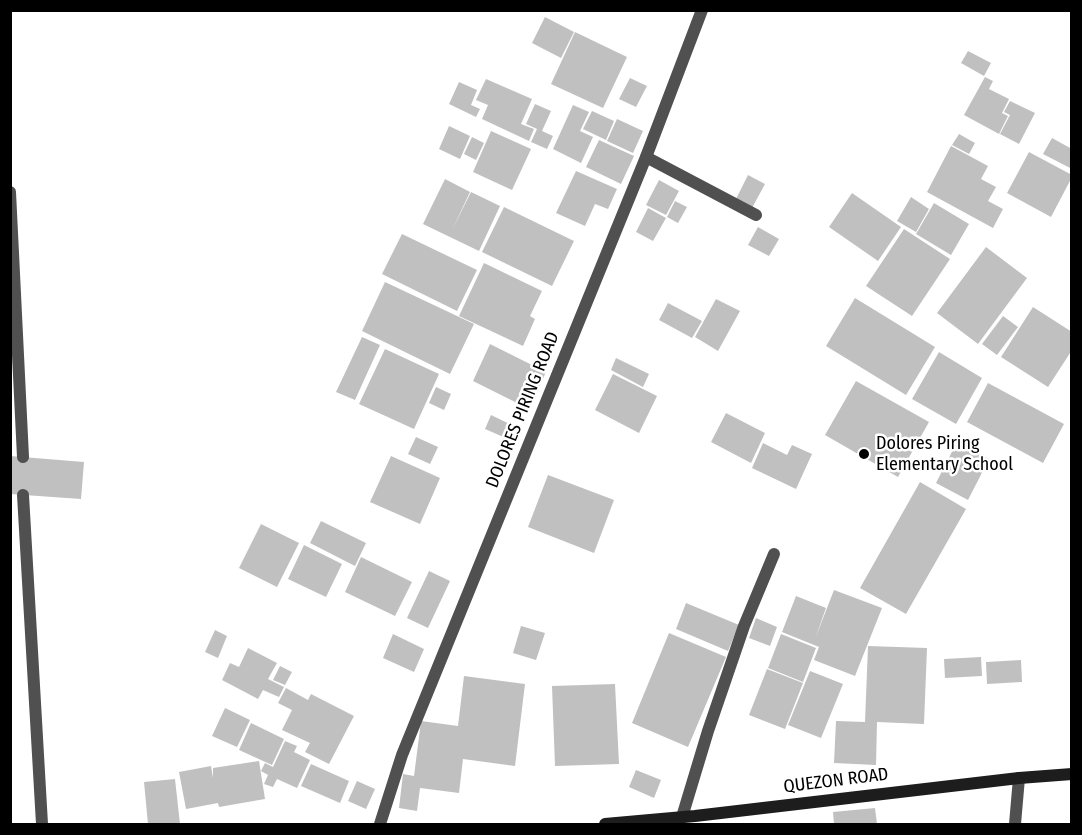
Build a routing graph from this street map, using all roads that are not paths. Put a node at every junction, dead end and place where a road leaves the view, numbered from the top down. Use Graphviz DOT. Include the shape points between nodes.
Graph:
graph roads {
  1 [pos="702,10"];
  2 [pos="646,157"];
  3 [pos="10,192"];
  4 [pos="756,216"];
  5 [pos="23,457"];
  6 [pos="23,495"];
  7 [pos="774,554"];
  8 [pos="1071,774"];
  9 [pos="1019,778"];
  10 [pos="682,817"];
  11 [pos="42,825"];
  12 [pos="380,825"];
  13 [pos="605,825"];
  14 [pos="1015,825"];
  1 -- 2 [label="street, DOLORES PIRING ROAD"];
  2 -- 4 [label="street"];
  2 -- 12 [label="street, DOLORES PIRING ROAD" via="402,755"];
  3 -- 5 [label="street"];
  6 -- 11 [label="street"];
  7 -- 10 [label="street" via="744,626"];
  8 -- 9 [label="main road, QUEZON ROAD"];
  9 -- 10 [label="main road, QUEZON ROAD"];
  9 -- 14 [label="street"];
  10 -- 13 [label="main road, QUEZON ROAD"];
}
